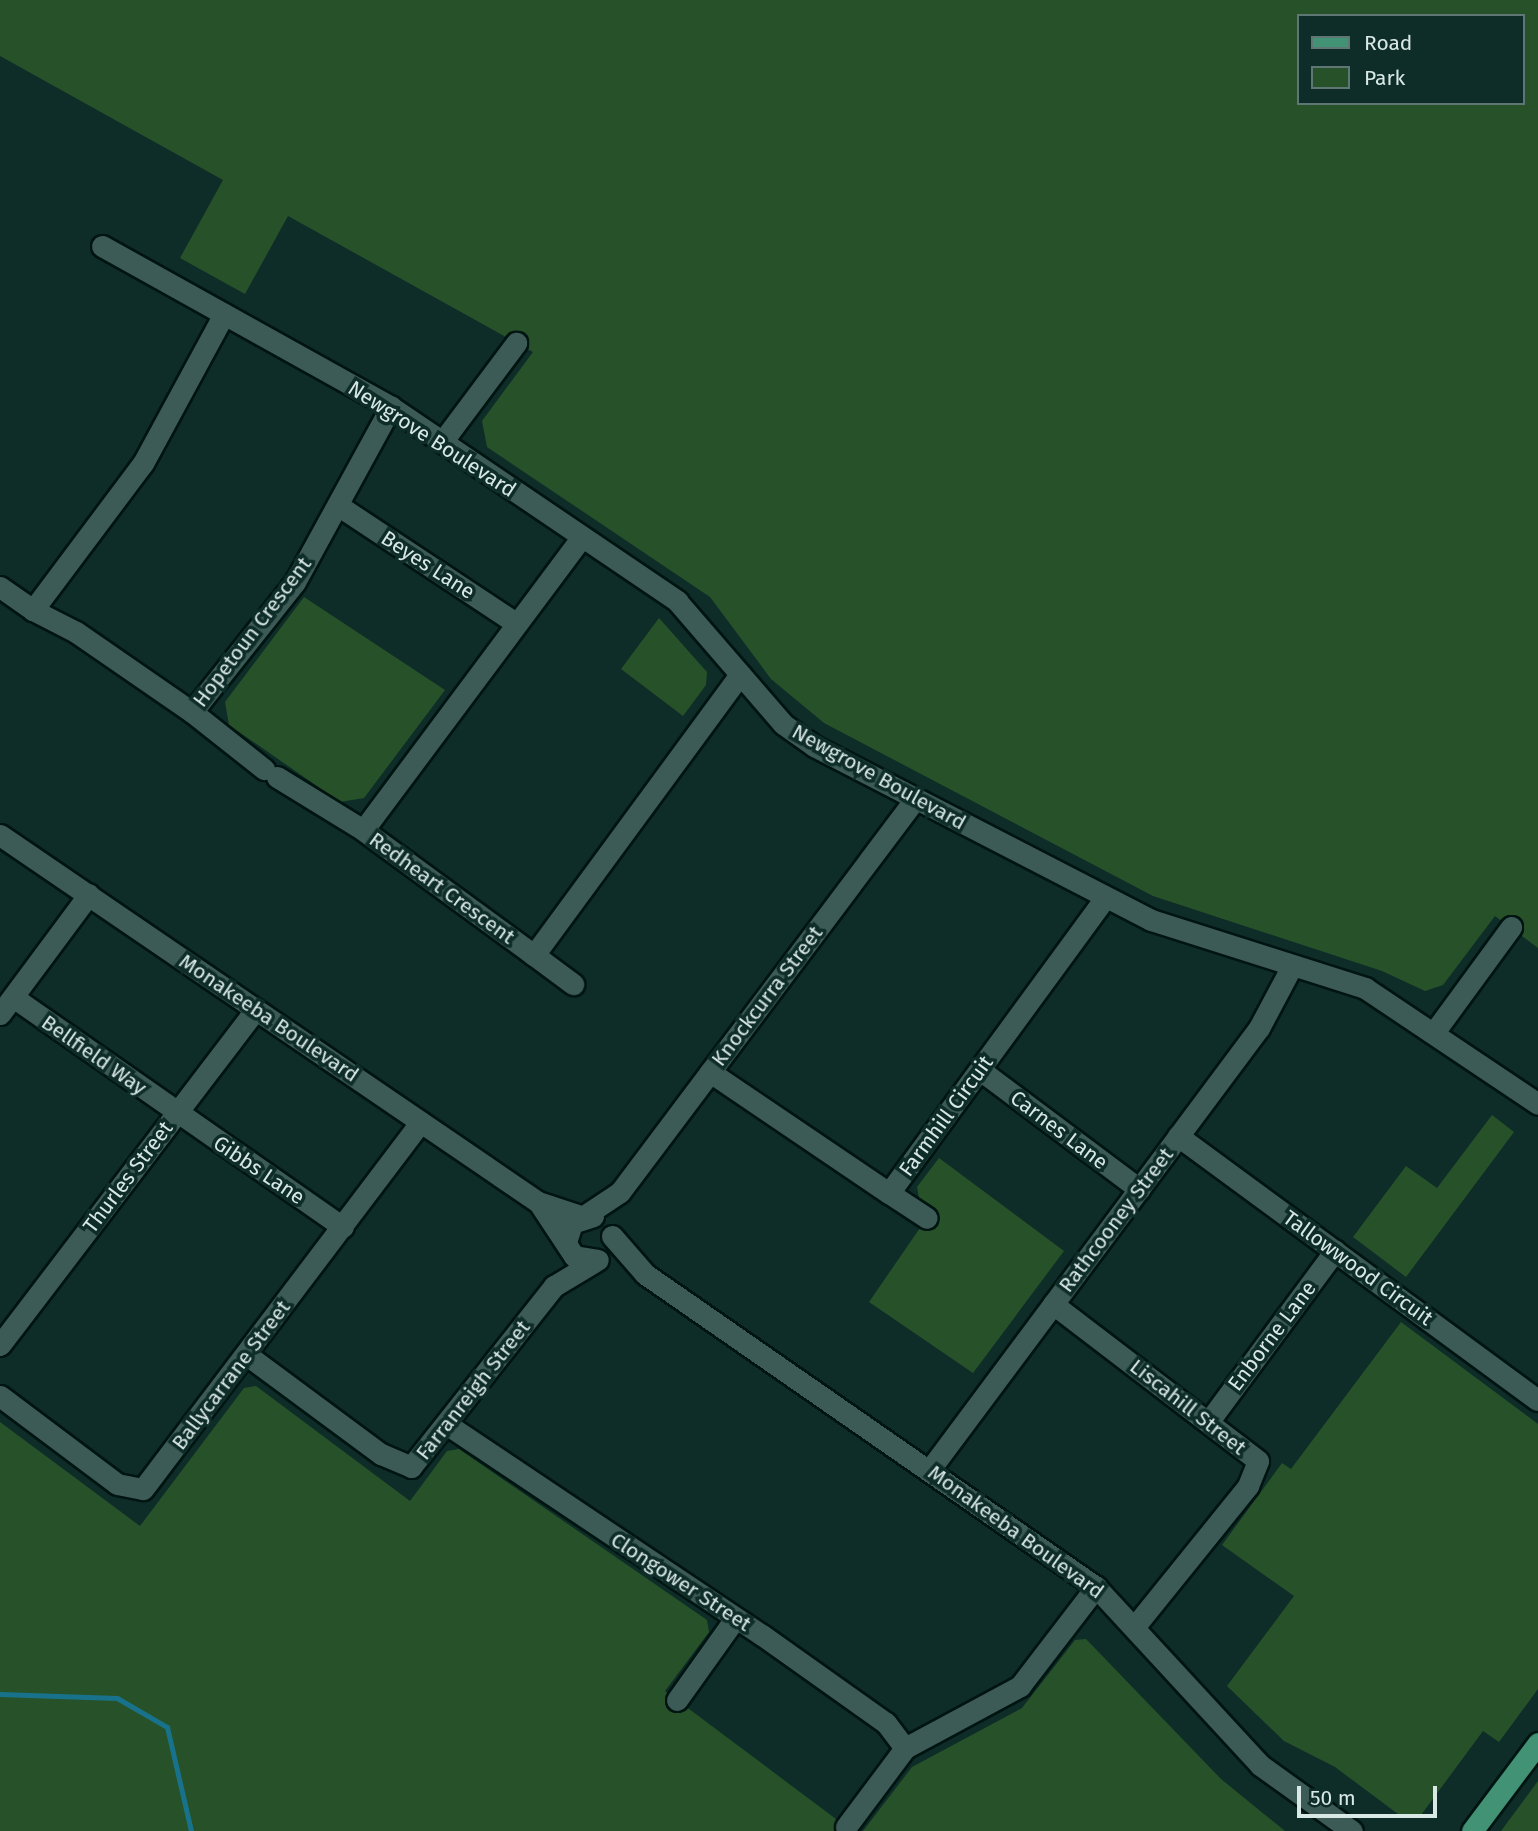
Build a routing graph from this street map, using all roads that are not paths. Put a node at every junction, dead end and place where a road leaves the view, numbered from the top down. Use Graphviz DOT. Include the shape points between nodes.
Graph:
graph roads {
  1 [pos="102,246"];
  2 [pos="225,314"];
  3 [pos="516,343"];
  4 [pos="390,407"];
  5 [pos="442,442"];
  6 [pos="339,506"];
  7 [pos="580,538"];
  8 [pos="0,587"];
  9 [pos="33,610"];
  10 [pos="516,623"];
  11 [pos="740,676"];
  12 [pos="192,712"];
  13 [pos="915,799"];
  14 [pos="363,830"];
  15 [pos="0,835"];
  16 [pos="89,894"];
  17 [pos="1105,898"];
  18 [pos="1511,927"];
  19 [pos="534,955"];
  20 [pos="1292,966"];
  21 [pos="573,984"];
  22 [pos="6,1005"];
  23 [pos="256,1009"];
  24 [pos="1435,1031"];
  25 [pos="980,1070"];
  26 [pos="710,1072"];
  27 [pos="1538,1104"];
  28 [pos="176,1113"];
  29 [pos="421,1122"];
  30 [pos="1178,1136"];
  31 [pos="1139,1189"];
  32 [pos="620,1192"];
  33 [pos="890,1193"];
  34 [pos="538,1202"];
  35 [pos="584,1217"];
  36 [pos="927,1218"];
  37 [pos="343,1227"];
  38 [pos="612,1235"];
  39 [pos="567,1242"];
  40 [pos="1335,1251"];
  41 [pos="595,1262"];
  42 [pos="645,1274"];
  43 [pos="554,1286"];
  44 [pos="1053,1304"];
  45 [pos="0,1345"];
  46 [pos="247,1355"];
  47 [pos="0,1396"];
  48 [pos="1538,1400"];
  49 [pos="1209,1421"];
  50 [pos="448,1425"];
  51 [pos="931,1468"];
  52 [pos="1096,1587"];
  53 [pos="734,1620"];
  54 [pos="1135,1626"];
  55 [pos="677,1700"];
  56 [pos="1538,1743"];
  57 [pos="905,1748"];
  58 [pos="846,1827"];
  59 [pos="1352,1831"];
  60 [pos="1472,1831"];
  1 -- 2 [label="street, Newgrove Boulevard"];
  2 -- 4 [label="street, Newgrove Boulevard"];
  2 -- 9 [label="street" via="143,463"];
  3 -- 5 [label="street"];
  4 -- 5 [label="street, Newgrove Boulevard"];
  4 -- 6 [label="street, Hopetoun Crescent"];
  5 -- 7 [label="street, Newgrove Boulevard"];
  6 -- 10 [label="street, Beyes Lane"];
  6 -- 12 [label="street, Hopetoun Crescent" via="295,582"];
  7 -- 10 [label="street, Redheart Crescent"];
  7 -- 11 [label="street, Newgrove Boulevard" via="677,601"];
  8 -- 9 [label="street, Hopetoun Crescent"];
  9 -- 12 [label="street, Hopetoun Crescent" via="76,632"];
  10 -- 14 [label="street, Redheart Crescent"];
  11 -- 13 [label="street, Newgrove Boulevard" via="804,739"];
  11 -- 19 [label="street, Redheart Crescent"];
  12 -- 14 [label="street" via="270,773"];
  13 -- 17 [label="street, Newgrove Boulevard"];
  13 -- 26 [label="street, Knockcurra Street"];
  14 -- 19 [label="street, Redheart Crescent"];
  15 -- 16 [label="street, Monakeeba Boulevard"];
  16 -- 22 [label="street"];
  16 -- 23 [label="street, Monakeeba Boulevard"];
  17 -- 20 [label="street, Newgrove Boulevard"];
  17 -- 25 [label="street, Farmhill Circuit"];
  18 -- 24 [label="street"];
  19 -- 21 [label="street"];
  20 -- 24 [label="street, Newgrove Boulevard" via="1365,988"];
  20 -- 30 [label="street, Rathcooney Street" via="1259,1028"];
  22 -- 28 [label="street, Bellfield Way"];
  23 -- 28 [label="street, Thurles Street"];
  23 -- 29 [label="street, Monakeeba Boulevard"];
  24 -- 27 [label="street, Newgrove Boulevard"];
  25 -- 31 [label="street, Carnes Lane"];
  25 -- 33 [label="street, Farmhill Circuit"];
  26 -- 32 [label="street, Knockcurra Street"];
  26 -- 33 [label="street, Farmhill Circuit"];
  28 -- 37 [label="street, Gibbs Lane"];
  28 -- 45 [label="street, Thurles Street"];
  29 -- 34 [label="street, Monakeeba Boulevard"];
  29 -- 37 [label="street, Ballycarrane Street"];
  30 -- 31 [label="street, Rathcooney Street"];
  30 -- 40 [label="street, Tallowwood Circuit"];
  31 -- 44 [label="street, Rathcooney Street"];
  32 -- 35 [label="street, Knockcurra Street"];
  32 -- 38 [label="street, Knockcurra Street"];
  33 -- 36 [label="street"];
  34 -- 35 [label="street, Monakeeba Boulevard"];
  34 -- 39 [label="street, Monakeeba Boulevard"];
  35 -- 38 [label="street" via="602,1220"];
  35 -- 39 [label="street" via="572,1223"];
  37 -- 46 [label="street, Ballycarrane Street"];
  38 -- 41 [label="street" via="611,1249"];
  38 -- 42 [label="street, Monakeeba Boulevard"];
  39 -- 41 [label="street" via="580,1260"];
  39 -- 43 [label="street, Farranreigh Street"];
  40 -- 48 [label="street, Tallowwood Circuit"];
  40 -- 49 [label="street, Enborne Lane"];
  41 -- 42 [label="street, Monakeeba Boulevard"];
  41 -- 43 [label="street, Farranreigh Street"];
  42 -- 51 [label="street, Monakeeba Boulevard"];
  43 -- 50 [label="street, Farranreigh Street"];
  44 -- 49 [label="street, Liscahill Street"];
  44 -- 51 [label="street, Rathcooney Street"];
  46 -- 47 [label="street, Ballycarrane Street" via="143,1489 117,1484"];
  46 -- 50 [label="street, Farranreigh Street" via="402,1466 421,1461"];
  49 -- 54 [label="street, Liscahill Street" via="1258,1461 1254,1474"];
  50 -- 53 [label="street, Clongower Street"];
  51 -- 52 [label="street, Monakeeba Boulevard"];
  52 -- 54 [label="street, Monakeeba Boulevard"];
  52 -- 57 [label="street" via="1005,1699"];
  53 -- 55 [label="street"];
  53 -- 57 [label="street, Clongower Street" via="886,1723"];
  54 -- 59 [label="street, Monakeeba Boulevard" via="1260,1765"];
  56 -- 60 [label="main road"];
  57 -- 58 [label="street"];
}
